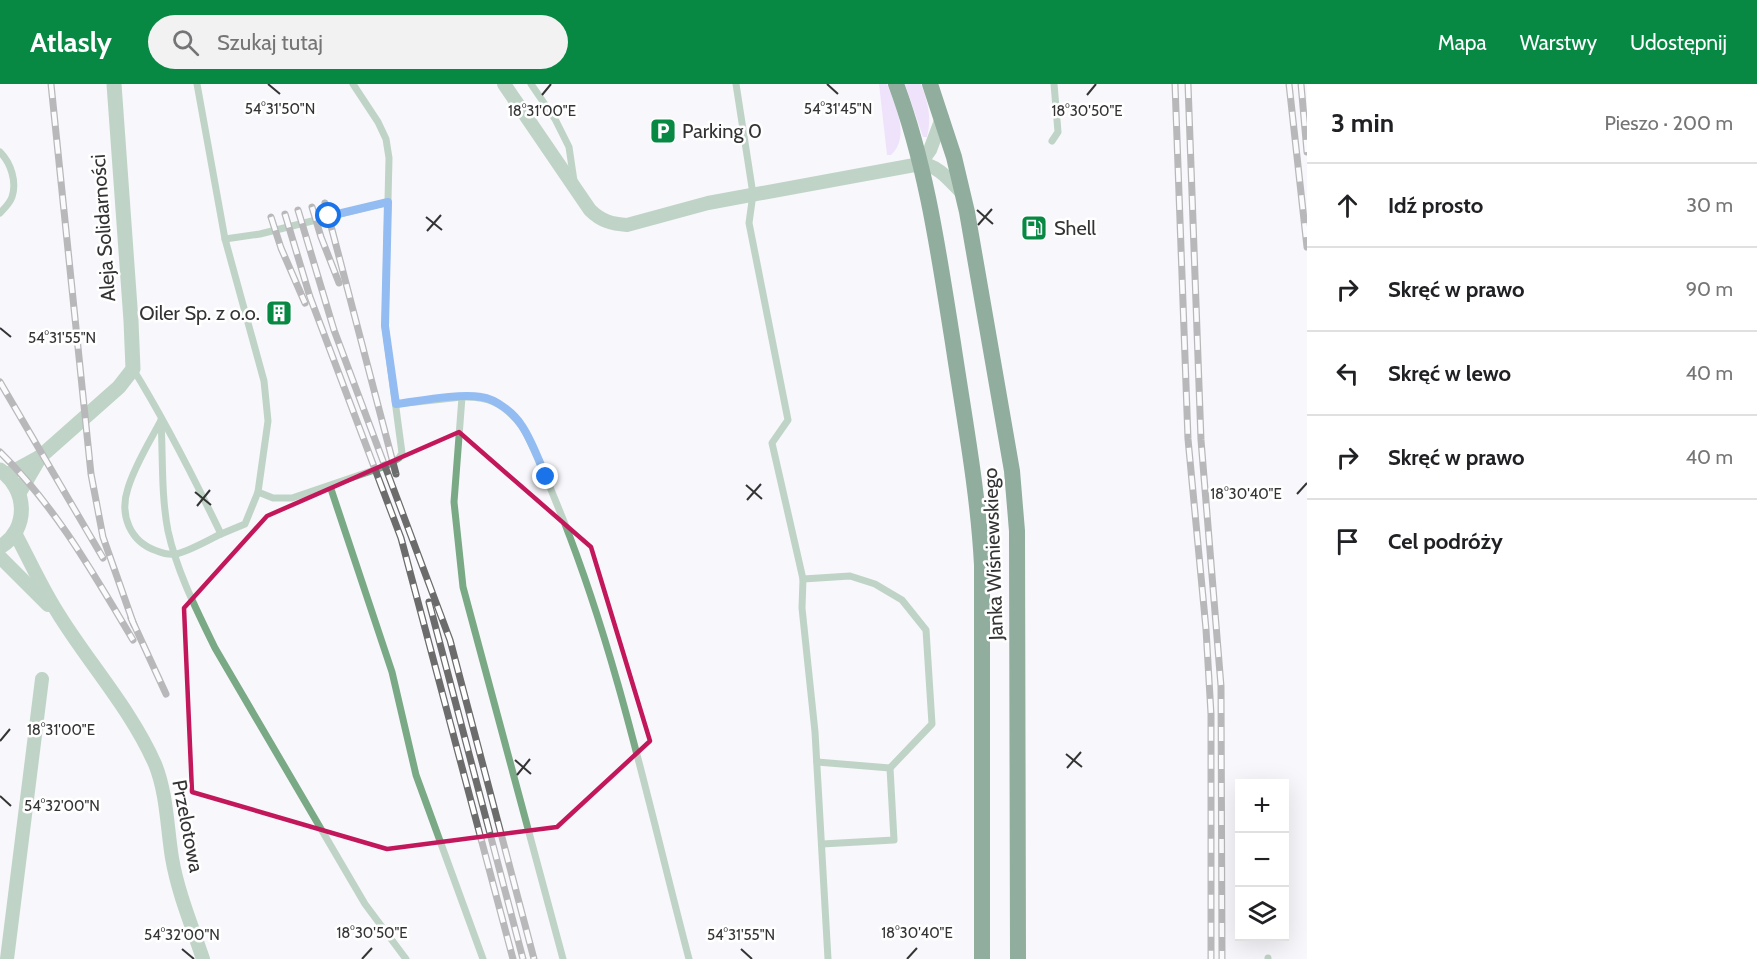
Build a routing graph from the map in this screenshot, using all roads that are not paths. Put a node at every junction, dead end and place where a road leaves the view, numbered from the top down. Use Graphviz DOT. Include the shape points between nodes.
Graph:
graph roads {
  1 [pos="114,84"];
  2 [pos="197,84"];
  3 [pos="353,84"];
  4 [pos="504,84"];
  5 [pos="531,84"];
  6 [pos="736,84"];
  7 [pos="896,84"];
  8 [pos="930,84"];
  9 [pos="1054,84"];
  10 [pos="942,118"];
  11 [pos="1052,141"];
  12 [pos="0,152"];
  13 [pos="920,164"];
  14 [pos="576,190"];
  15 [pos="753,194"];
  16 [pos="963,194"];
  17 [pos="388,202"];
  18 [pos="0,213"];
  19 [pos="225,239"];
  20 [pos="133,369"];
  21 [pos="462,397"];
  22 [pos="396,404"];
  23 [pos="161,420"];
  24 [pos="40,458"];
  25 [pos="4,473"];
  26 [pos="330,486"];
  27 [pos="258,492"];
  28 [pos="19,493"];
  29 [pos="15,533"];
  30 [pos="221,534"];
  31 [pos="0,547"];
  32 [pos="176,555"];
  33 [pos="0,557"];
  34 [pos="803,579"];
  35 [pos="60,617"];
  36 [pos="42,679"];
  37 [pos="817,762"];
  38 [pos="890,768"];
  39 [pos="822,844"];
  40 [pos="7,959"];
  41 [pos="203,959"];
  42 [pos="406,959"];
  43 [pos="483,959"];
  44 [pos="563,959"];
  45 [pos="689,959"];
  46 [pos="828,959"];
  47 [pos="982,959"];
  48 [pos="1018,959"];
  1 -- 20 [label="street, Aleja Solidarności"];
  2 -- 19 [label="lane"];
  3 -- 17 [label="lane" via="386,139"];
  4 -- 14 [label="street"];
  5 -- 14 [label="lane" via="569,147"];
  6 -- 15 [label="lane"];
  7 -- 13 [label="highway, Janka Wiśniewskiego"];
  8 -- 10 [label="highway, Janka Wiśniewskiego"];
  9 -- 11 [label="lane" via="1058,132"];
  10 -- 13 [label="street"];
  10 -- 16 [label="highway, Janka Wiśniewskiego"];
  12 -- 18 [label="lane" via="13,177 12,198"];
  13 -- 15 [label="street"];
  13 -- 16 [label="street" via="942,173"];
  13 -- 47 [label="highway, Janka Wiśniewskiego" via="970,443 980,529"];
  14 -- 15 [label="street" via="603,221 627,225"];
  15 -- 34 [label="lane" via="749,223 788,420 772,443"];
  16 -- 48 [label="highway, Janka Wiśniewskiego" via="1012,471 1017,531"];
  17 -- 19 [label="lane"];
  17 -- 22 [label="lane" via="385,326"];
  19 -- 27 [label="lane" via="264,381 268,421"];
  20 -- 23 [label="lane"];
  20 -- 24 [label="street" via="114,392"];
  21 -- 22 [label="lane"];
  21 -- 44 [label="lane" via="454,502 463,587"];
  21 -- 45 [label="lane" via="496,402 511,414 522,426 546,477 578,557 621,692"];
  22 -- 26 [label="lane" via="402,445 399,458"];
  23 -- 30 [label="lane"];
  23 -- 32 [label="lane" via="168,531"];
  23 -- 32 [label="lane" via="128,486 124,501 126,522 142,543 164,554"];
  24 -- 25 [label="street"];
  24 -- 28 [label="street"];
  25 -- 28 [label="street"];
  26 -- 27 [label="lane" via="292,498 273,498"];
  26 -- 43 [label="lane" via="392,672 416,775"];
  27 -- 30 [label="lane" via="245,524"];
  28 -- 29 [label="street" via="21,520"];
  29 -- 31 [label="street"];
  29 -- 35 [label="street, Przelotowa"];
  30 -- 32 [label="lane"];
  32 -- 42 [label="lane" via="215,648 365,904"];
  33 -- 35 [label="street, Przelotowa"];
  34 -- 37 [label="lane" via="802,608"];
  34 -- 38 [label="lane" via="850,576 875,584 902,600 926,630 932,724"];
  35 -- 41 [label="street, Przelotowa" via="118,698 156,767 180,891"];
  36 -- 40 [label="street"];
  37 -- 38 [label="lane"];
  37 -- 39 [label="lane"];
  38 -- 39 [label="lane" via="894,840"];
  39 -- 46 [label="lane"];
}
